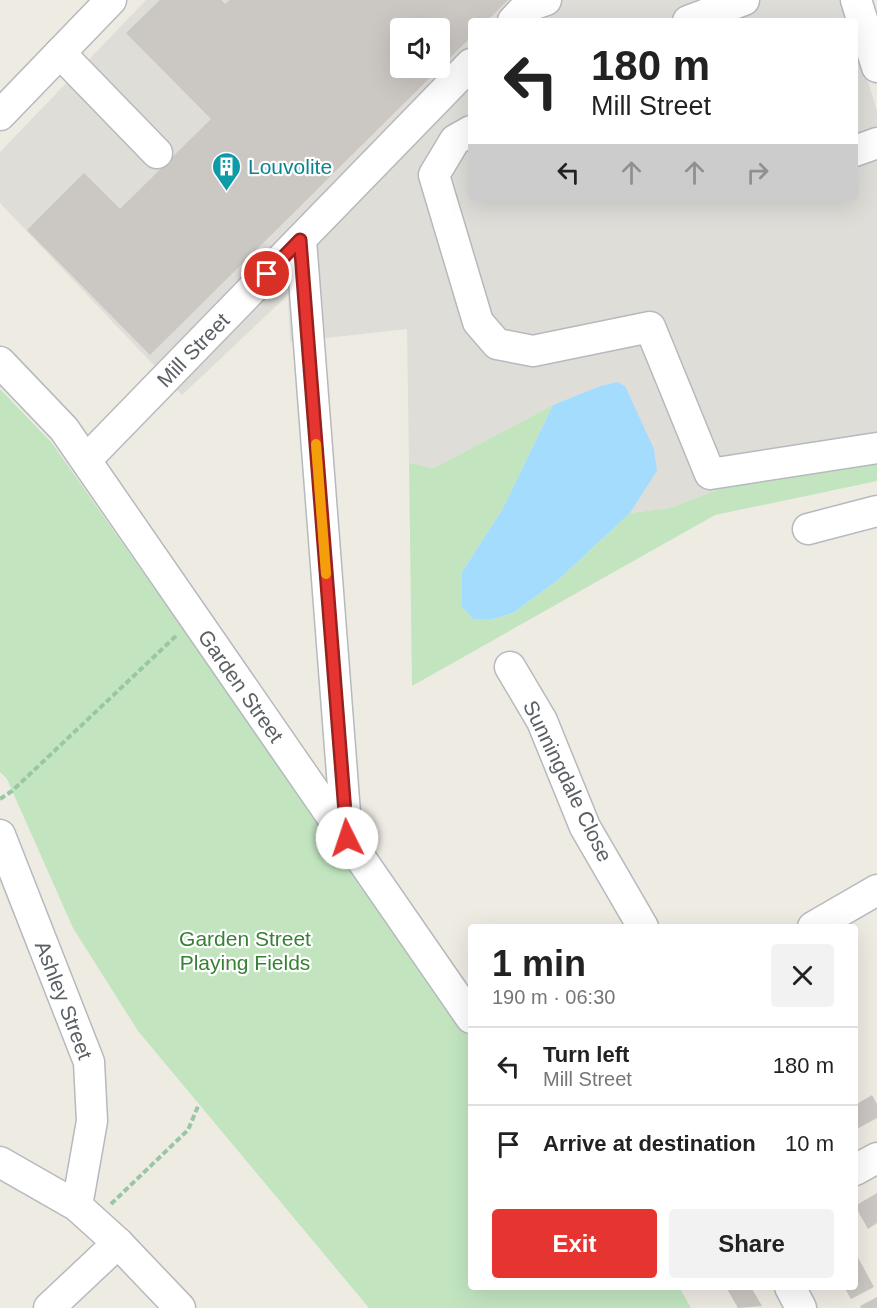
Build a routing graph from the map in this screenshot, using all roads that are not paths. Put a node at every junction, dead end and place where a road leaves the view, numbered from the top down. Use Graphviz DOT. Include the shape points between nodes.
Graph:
graph roads {
  1 [pos="546,0"];
  2 [pos="744,0"];
  3 [pos="856,0"];
  4 [pos="100,4"];
  5 [pos="516,18"];
  6 [pos="696,18"];
  7 [pos="60,53"];
  8 [pos="468,67"];
  9 [pos="877,67"];
  10 [pos="0,116"];
  11 [pos="468,133"];
  12 [pos="877,143"];
  13 [pos="858,149"];
  14 [pos="158,153"];
  15 [pos="300,240"];
  16 [pos="0,362"];
  17 [pos="877,448"];
  18 [pos="86,460"];
  19 [pos="877,511"];
  20 [pos="808,528"];
  21 [pos="510,667"];
  22 [pos="0,835"];
  23 [pos="347,838"];
  24 [pos="877,890"];
  25 [pos="642,924"];
  26 [pos="818,924"];
  27 [pos="468,1014"];
  28 [pos="877,1158"];
  29 [pos="0,1162"];
  30 [pos="858,1168"];
  31 [pos="85,1214"];
  32 [pos="118,1243"];
  33 [pos="792,1290"];
  34 [pos="49,1308"];
  35 [pos="180,1308"];
  36 [pos="801,1308"];
  1 -- 5 [label="street" via="526,7"];
  2 -- 6 [label="street"];
  3 -- 9 [label="street"];
  4 -- 7 [label="street"];
  7 -- 10 [label="street"];
  7 -- 14 [label="street"];
  8 -- 15 [label="street, Mill Street"];
  11 -- 17 [label="street" via="455,140 434,175 478,322 497,345 532,351 650,327 710,474"];
  12 -- 13 [label="street"];
  15 -- 18 [label="street, Mill Street"];
  15 -- 23 [label="street"];
  16 -- 18 [label="street, Garden Street" via="64,429"];
  18 -- 23 [label="street, Garden Street"];
  19 -- 20 [label="street"];
  21 -- 25 [label="street, Sunningdale Close" via="542,721 585,827"];
  22 -- 31 [label="street, Ashley Street" via="89,1062 92,1122"];
  23 -- 27 [label="street, Garden Street"];
  24 -- 26 [label="street"];
  28 -- 30 [label="street"];
  29 -- 31 [label="street"];
  31 -- 32 [label="street"];
  32 -- 34 [label="street"];
  32 -- 35 [label="street"];
  33 -- 36 [label="street"];
}
